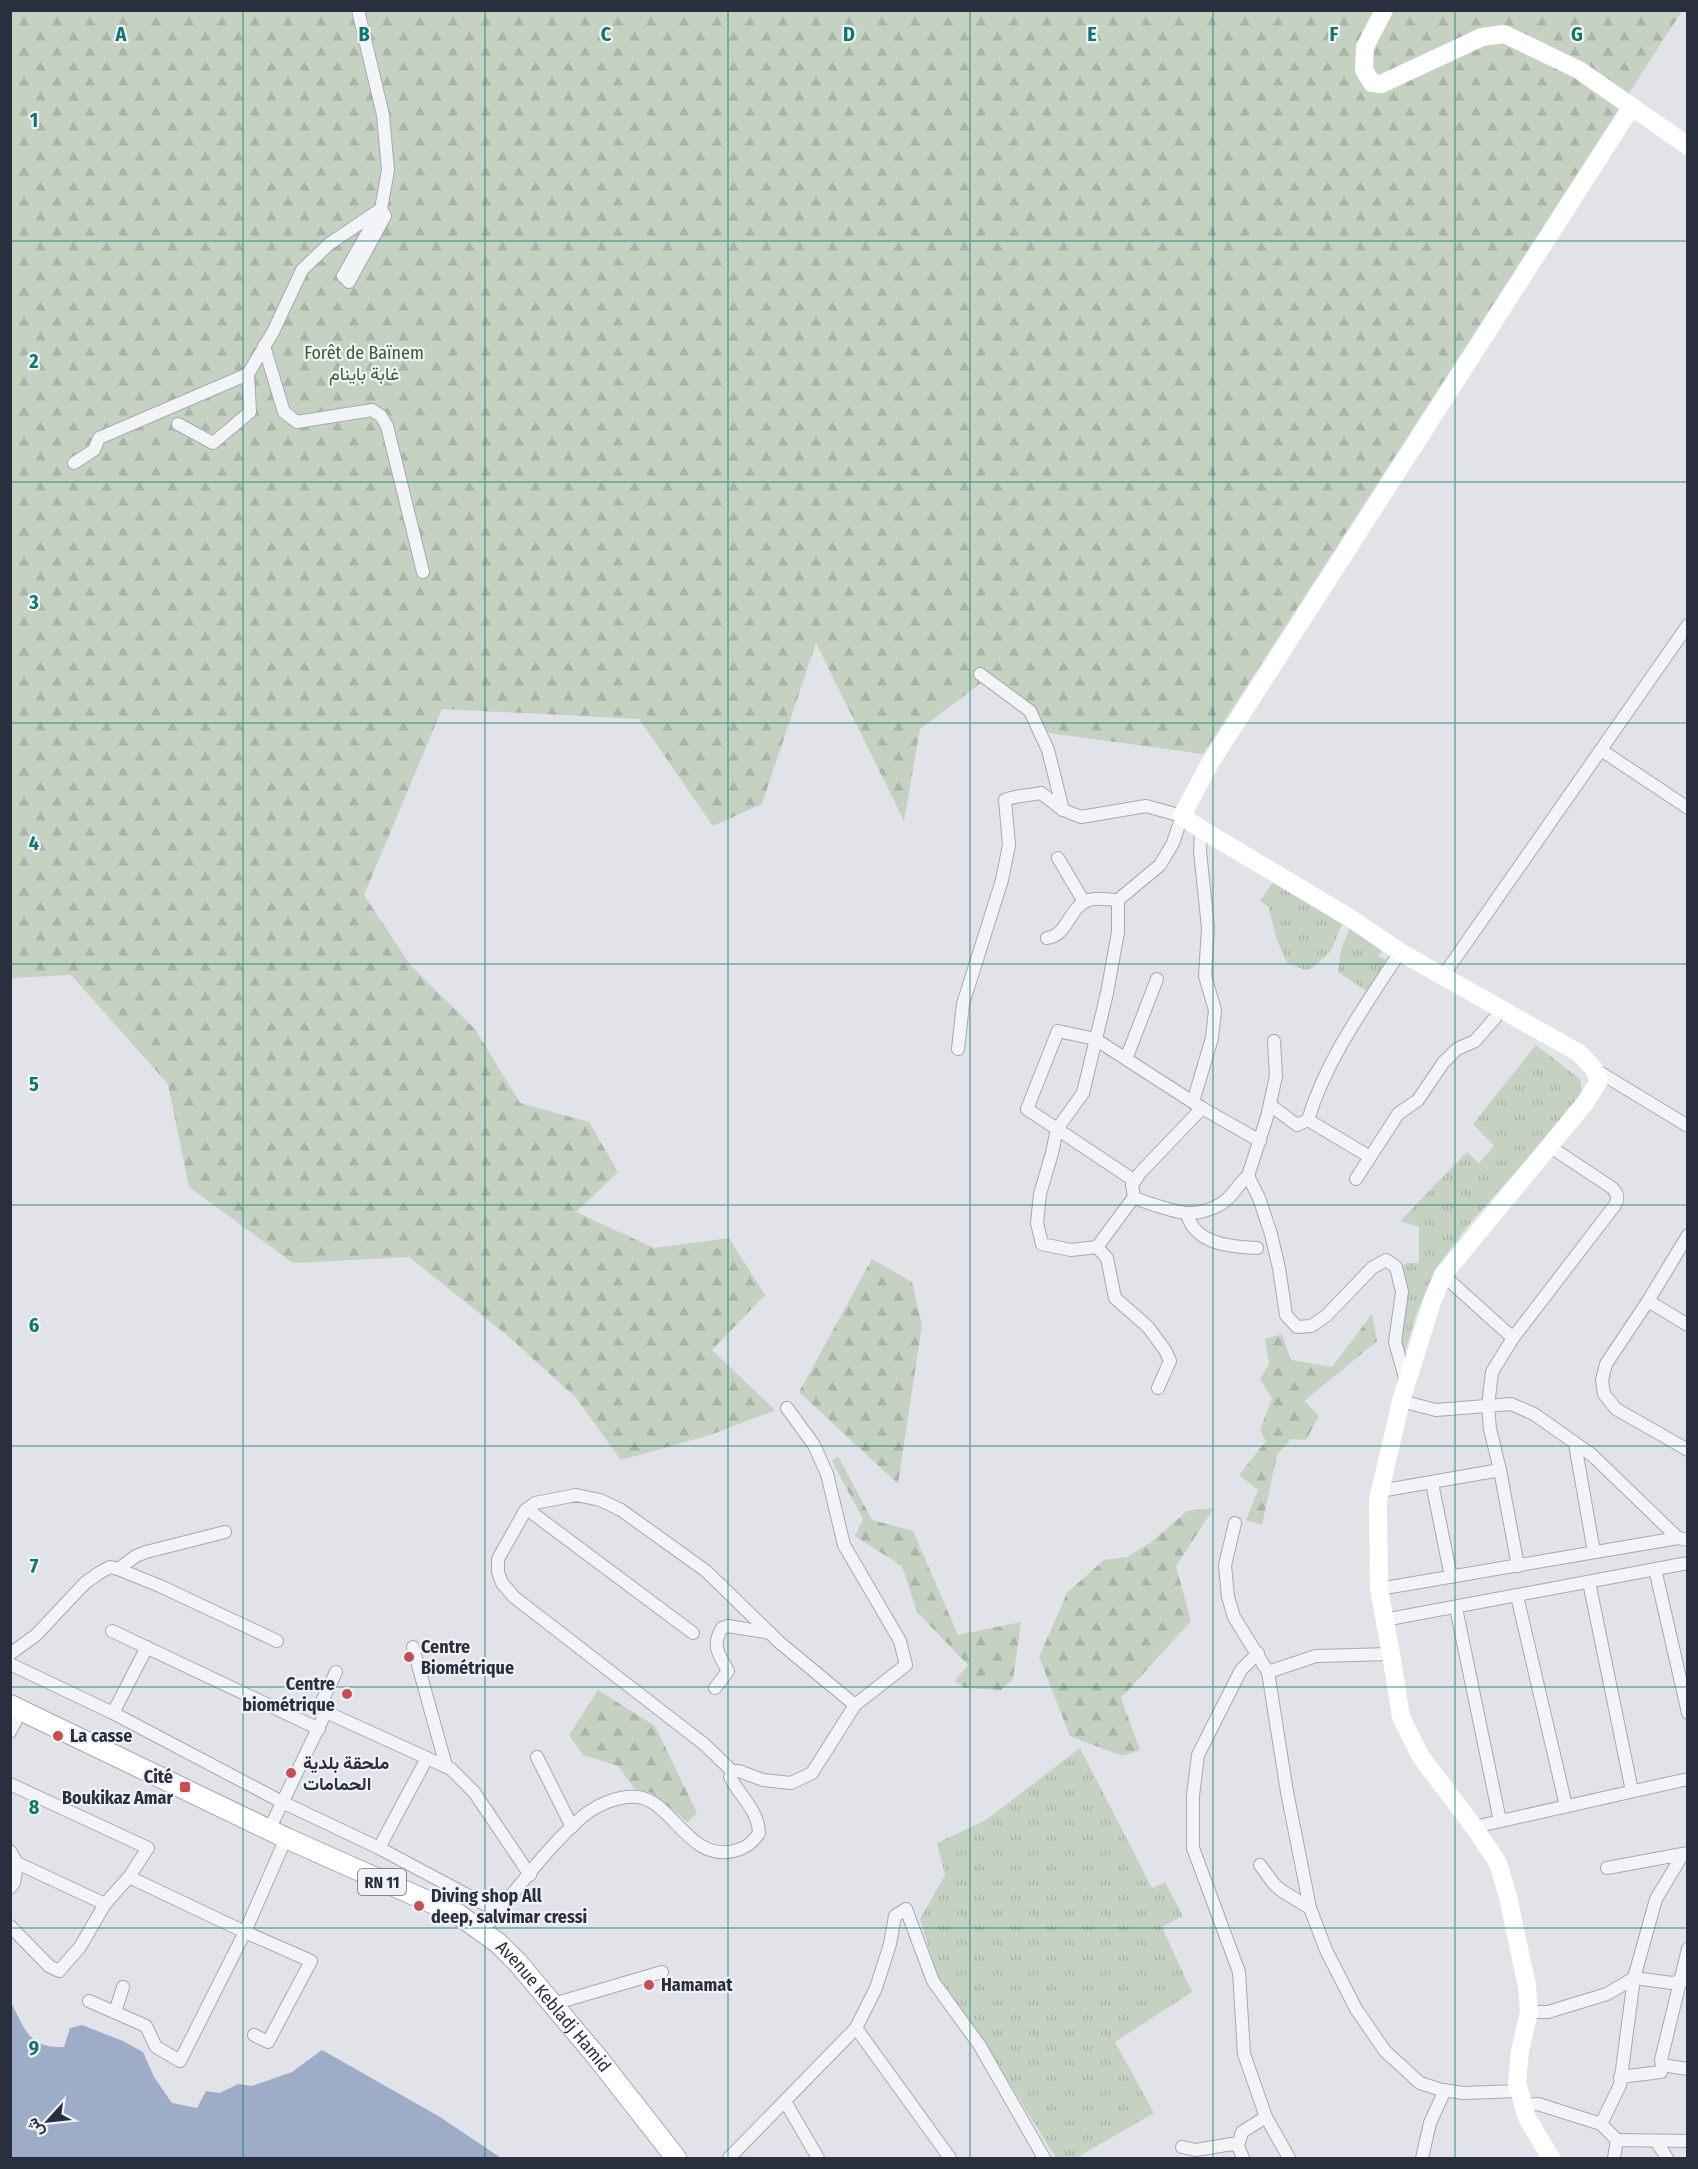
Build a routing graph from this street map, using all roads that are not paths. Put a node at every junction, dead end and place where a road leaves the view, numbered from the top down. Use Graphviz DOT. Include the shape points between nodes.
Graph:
graph roads {
  1 [pos="358,10"];
  2 [pos="1384,10"];
  3 [pos="1631,108"];
  4 [pos="1688,146"];
  5 [pos="381,209"];
  6 [pos="264,346"];
  7 [pos="248,374"];
  8 [pos="178,424"];
  9 [pos="74,463"];
  10 [pos="423,572"];
  11 [pos="1688,625"];
  12 [pos="980,674"];
  13 [pos="1601,750"];
  14 [pos="1688,808"];
  15 [pos="1063,810"];
  16 [pos="1182,816"];
  17 [pos="1200,829"];
  18 [pos="1058,858"];
  19 [pos="1118,900"];
  20 [pos="1084,902"];
  21 [pos="1047,938"];
  22 [pos="1400,952"];
  23 [pos="1443,976"];
  24 [pos="1157,979"];
  25 [pos="1502,1010"];
  26 [pos="1095,1039"];
  27 [pos="1274,1041"];
  28 [pos="958,1049"];
  29 [pos="1126,1059"];
  30 [pos="1594,1069"];
  31 [pos="1197,1105"];
  32 [pos="1270,1105"];
  33 [pos="1308,1120"];
  34 [pos="1688,1126"];
  35 [pos="1057,1129"];
  36 [pos="1260,1141"];
  37 [pos="1549,1146"];
  38 [pos="1370,1157"];
  39 [pos="1248,1176"];
  40 [pos="1356,1179"];
  41 [pos="1135,1181"];
  42 [pos="1134,1197"];
  43 [pos="1186,1214"];
  44 [pos="1688,1235"];
  45 [pos="1097,1247"];
  46 [pos="1257,1248"];
  47 [pos="1443,1275"];
  48 [pos="1648,1301"];
  49 [pos="1688,1324"];
  50 [pos="1513,1338"];
  51 [pos="1407,1382"];
  52 [pos="1158,1388"];
  53 [pos="1401,1401"];
  54 [pos="1488,1406"];
  55 [pos="787,1408"];
  56 [pos="1575,1444"];
  57 [pos="1688,1450"];
  58 [pos="1500,1470"];
  59 [pos="1432,1483"];
  60 [pos="1380,1491"];
  61 [pos="527,1509"];
  62 [pos="1235,1523"];
  63 [pos="225,1532"];
  64 [pos="1683,1539"];
  65 [pos="1594,1552"];
  66 [pos="1688,1563"];
  67 [pos="1518,1566"];
  68 [pos="118,1569"];
  69 [pos="1655,1569"];
  70 [pos="1450,1577"];
  71 [pos="1589,1582"];
  72 [pos="1379,1589"];
  73 [pos="1517,1596"];
  74 [pos="1456,1608"];
  75 [pos="1384,1620"];
  76 [pos="112,1631"];
  77 [pos="693,1633"];
  78 [pos="770,1633"];
  79 [pos="277,1641"];
  80 [pos="147,1647"];
  81 [pos="413,1647"];
  82 [pos="1258,1653"];
  83 [pos="10,1654"];
  84 [pos="1391,1654"];
  85 [pos="10,1664"];
  86 [pos="336,1672"];
  87 [pos="1268,1672"];
  88 [pos="715,1688"];
  89 [pos="855,1705"];
  90 [pos="16,1708"];
  91 [pos="326,1712"];
  92 [pos="113,1713"];
  93 [pos="1688,1713"];
  94 [pos="319,1729"];
  95 [pos="10,1732"];
  96 [pos="537,1757"];
  97 [pos="427,1758"];
  98 [pos="446,1766"];
  99 [pos="733,1772"];
  100 [pos="1688,1779"];
  101 [pos="10,1784"];
  102 [pos="1632,1791"];
  103 [pos="282,1802"];
  104 [pos="1566,1806"];
  105 [pos="1500,1821"];
  106 [pos="572,1827"];
  107 [pos="1474,1827"];
  108 [pos="278,1834"];
  109 [pos="379,1848"];
  110 [pos="10,1851"];
  111 [pos="1685,1853"];
  112 [pos="17,1863"];
  113 [pos="1260,1865"];
  114 [pos="1606,1868"];
  115 [pos="530,1875"];
  116 [pos="129,1877"];
  117 [pos="10,1888"];
  118 [pos="105,1904"];
  119 [pos="1310,1908"];
  120 [pos="499,1912"];
  121 [pos="10,1926"];
  122 [pos="482,1931"];
  123 [pos="245,1932"];
  124 [pos="1688,1949"];
  125 [pos="662,1972"];
  126 [pos="1634,1978"];
  127 [pos="1684,1980"];
  128 [pos="123,1987"];
  129 [pos="89,2001"];
  130 [pos="553,2004"];
  131 [pos="115,2012"];
  132 [pos="1529,2012"];
  133 [pos="856,2028"];
  134 [pos="254,2035"];
  135 [pos="1662,2065"];
  136 [pos="1688,2069"];
  137 [pos="1620,2077"];
  138 [pos="1445,2090"];
  139 [pos="1521,2098"];
  140 [pos="786,2103"];
  141 [pos="1266,2117"];
  142 [pos="1601,2124"];
  143 [pos="1617,2140"];
  144 [pos="1656,2141"];
  145 [pos="1688,2141"];
  146 [pos="1238,2146"];
  147 [pos="1182,2147"];
  148 [pos="676,2158"];
  149 [pos="729,2158"];
  150 [pos="818,2158"];
  151 [pos="950,2158"];
  152 [pos="1044,2158"];
  153 [pos="1244,2158"];
  154 [pos="1289,2158"];
  155 [pos="1422,2158"];
  156 [pos="1551,2158"];
  157 [pos="1614,2158"];
  158 [pos="1667,2158"];
  1 -- 5 [label="street" via="383,115 388,170"];
  2 -- 3 [label="street" via="1365,47 1364,70 1372,83 1381,84 1482,37 1504,34 1579,70"];
  3 -- 4 [label="street"];
  3 -- 16 [label="street" via="1216,753"];
  5 -- 5 [label="street" via="343,276 349,282 385,216"];
  5 -- 6 [label="street" via="329,244 302,270"];
  6 -- 7 [label="street"];
  6 -- 10 [label="street" via="284,412 297,422 372,410 381,416 387,426"];
  7 -- 8 [label="street" via="250,412 213,443"];
  7 -- 9 [label="street" via="99,438 94,450"];
  11 -- 13 [label="street"];
  12 -- 15 [label="street" via="1030,711 1048,750"];
  13 -- 14 [label="street"];
  13 -- 23 [label="street"];
  15 -- 16 [label="street" via="1081,817 1146,806"];
  15 -- 28 [label="street" via="1041,793 1005,800 1009,844 963,1004"];
  16 -- 17 [label="street"];
  16 -- 19 [label="street" via="1160,865"];
  17 -- 22 [label="street"];
  17 -- 31 [label="street" via="1208,928 1205,976 1215,1010"];
  18 -- 20 [label="street"];
  19 -- 20 [label="street"];
  19 -- 26 [label="street" via="1118,932"];
  20 -- 21 [label="street" via="1077,906 1062,931"];
  22 -- 23 [label="street"];
  22 -- 33 [label="street" via="1316,1092"];
  23 -- 25 [label="street"];
  24 -- 29 [label="street"];
  25 -- 30 [label="street" via="1579,1053"];
  25 -- 38 [label="street" via="1475,1041 1456,1049 1443,1063 1418,1100 1398,1114"];
  26 -- 29 [label="street"];
  26 -- 35 [label="street" via="1083,1093"];
  26 -- 35 [label="street" via="1058,1031 1027,1109"];
  27 -- 32 [label="street" via="1276,1076"];
  29 -- 31 [label="street"];
  30 -- 34 [label="street"];
  30 -- 37 [label="street" via="1599,1081 1586,1103"];
  31 -- 36 [label="street"];
  31 -- 41 [label="street"];
  32 -- 33 [label="street" via="1298,1125"];
  32 -- 36 [label="street"];
  33 -- 38 [label="street"];
  35 -- 41 [label="street"];
  35 -- 45 [label="street" via="1040,1194 1037,1223 1042,1244 1071,1250"];
  36 -- 39 [label="street"];
  37 -- 47 [label="street"];
  37 -- 50 [label="street" via="1611,1187 1617,1200"];
  38 -- 40 [label="street"];
  39 -- 43 [label="street" via="1214,1208"];
  39 -- 51 [label="street" via="1271,1234 1286,1315 1297,1327 1311,1326 1326,1316 1372,1268 1386,1260 1396,1267 1402,1293 1395,1342"];
  41 -- 42 [label="street"];
  42 -- 43 [label="street"];
  42 -- 45 [label="street"];
  43 -- 46 [label="street" via="1190,1225 1204,1237 1229,1247"];
  44 -- 48 [label="street"];
  45 -- 52 [label="street" via="1107,1258 1115,1298 1148,1327 1170,1361"];
  47 -- 50 [label="street"];
  47 -- 51 [label="street"];
  48 -- 49 [label="street"];
  48 -- 57 [label="street" via="1606,1364 1604,1394 1616,1409"];
  50 -- 54 [label="street" via="1492,1371"];
  51 -- 53 [label="street"];
  53 -- 54 [label="street" via="1436,1410"];
  53 -- 60 [label="street"];
  54 -- 56 [label="street" via="1511,1404 1534,1414"];
  54 -- 58 [label="street"];
  55 -- 89 [label="street" via="814,1445 827,1474 844,1545 900,1641 906,1665"];
  56 -- 64 [label="street"];
  56 -- 65 [label="street"];
  58 -- 59 [label="street"];
  58 -- 67 [label="street"];
  59 -- 60 [label="street"];
  59 -- 70 [label="street"];
  60 -- 72 [label="street"];
  61 -- 77 [label="street"];
  61 -- 78 [label="street" via="535,1503 576,1495 621,1510 706,1571"];
  61 -- 99 [label="street" via="498,1559 502,1583 514,1597 704,1744"];
  62 -- 82 [label="street" via="1225,1565 1228,1597 1234,1617"];
  63 -- 68 [label="street" via="146,1552"];
  64 -- 65 [label="street"];
  65 -- 67 [label="street"];
  66 -- 69 [label="street"];
  67 -- 70 [label="street"];
  68 -- 79 [label="street"];
  68 -- 83 [label="street" via="110,1568 85,1583 36,1635"];
  69 -- 71 [label="street"];
  69 -- 93 [label="street"];
  70 -- 72 [label="street"];
  71 -- 73 [label="street"];
  71 -- 102 [label="street"];
  72 -- 75 [label="street"];
  73 -- 74 [label="street"];
  73 -- 104 [label="street"];
  74 -- 75 [label="street"];
  74 -- 105 [label="street"];
  75 -- 84 [label="street"];
  76 -- 80 [label="street"];
  78 -- 88 [label="street" via="722,1628 716,1645 728,1671"];
  78 -- 89 [label="street"];
  80 -- 92 [label="street"];
  80 -- 94 [label="street"];
  81 -- 98 [label="street"];
  82 -- 87 [label="street"];
  82 -- 141 [label="street" via="1241,1671 1198,1755 1193,1848 1239,1972 1244,2054"];
  84 -- 87 [label="street" via="1317,1656"];
  84 -- 107 [label="street" via="1401,1717 1421,1757"];
  85 -- 92 [label="street"];
  86 -- 91 [label="street" via="321,1703"];
  87 -- 119 [label="street"];
  89 -- 99 [label="street" via="812,1773 791,1783"];
  90 -- 95 [label="street"];
  90 -- 108 [label="main road, Avenue Kebladj Hamid / RN 11"];
  91 -- 94 [label="street"];
  91 -- 97 [label="street"];
  92 -- 103 [label="street"];
  94 -- 103 [label="street"];
  96 -- 106 [label="street"];
  97 -- 98 [label="street"];
  97 -- 109 [label="street"];
  98 -- 115 [label="street" via="474,1792"];
  99 -- 106 [label="street" via="730,1778 755,1812 759,1824 754,1842 742,1848 730,1852 698,1844 658,1807 639,1797 604,1803"];
  100 -- 102 [label="street"];
  101 -- 116 [label="street" via="148,1848"];
  102 -- 104 [label="street"];
  103 -- 108 [label="street"];
  103 -- 109 [label="street"];
  104 -- 105 [label="street"];
  105 -- 107 [label="street"];
  106 -- 115 [label="street"];
  107 -- 132 [label="street" via="1498,1863 1505,1885"];
  108 -- 122 [label="main road, Avenue Kebladj Hamid / RN 11" via="459,1915"];
  108 -- 123 [label="street"];
  109 -- 120 [label="street"];
  110 -- 112 [label="street"];
  111 -- 114 [label="street"];
  111 -- 126 [label="street" via="1656,1899"];
  112 -- 117 [label="street"];
  112 -- 118 [label="street"];
  113 -- 119 [label="street" via="1282,1891"];
  115 -- 120 [label="street"];
  116 -- 118 [label="street"];
  116 -- 123 [label="street"];
  118 -- 121 [label="street" via="80,1947 59,1971 49,1966"];
  119 -- 138 [label="street" via="1356,2009 1384,2051 1420,2083"];
  120 -- 122 [label="street"];
  122 -- 130 [label="main road, Avenue Kebladj Hamid / RN 11" via="518,1963"];
  123 -- 131 [label="street" via="180,2061 156,2047 146,2026"];
  123 -- 134 [label="street" via="311,1961 268,2042"];
  124 -- 127 [label="street"];
  125 -- 130 [label="street"];
  126 -- 127 [label="street" via="1672,1983"];
  126 -- 132 [label="street" via="1607,1994 1548,2012"];
  126 -- 137 [label="street"];
  127 -- 135 [label="street"];
  128 -- 131 [label="street"];
  129 -- 131 [label="street"];
  130 -- 148 [label="main road, Avenue Kebladj Hamid / RN 11"];
  132 -- 139 [label="street" via="1517,2083"];
  133 -- 140 [label="street"];
  133 -- 151 [label="street"];
  133 -- 152 [label="street" via="876,1988 895,1916 906,1909 933,1981 980,2046"];
  135 -- 136 [label="street"];
  135 -- 137 [label="street" via="1661,2072"];
  137 -- 142 [label="street"];
  138 -- 139 [label="street"];
  138 -- 155 [label="street" via="1430,2123"];
  139 -- 142 [label="street"];
  139 -- 156 [label="street" via="1527,2118"];
  140 -- 149 [label="street"];
  140 -- 150 [label="street"];
  141 -- 146 [label="street" via="1242,2132"];
  141 -- 154 [label="street"];
  142 -- 143 [label="street"];
  143 -- 144 [label="street"];
  143 -- 157 [label="street"];
  144 -- 145 [label="street"];
  144 -- 158 [label="street"];
  146 -- 147 [label="street" via="1196,2150"];
  146 -- 153 [label="street"];
}
